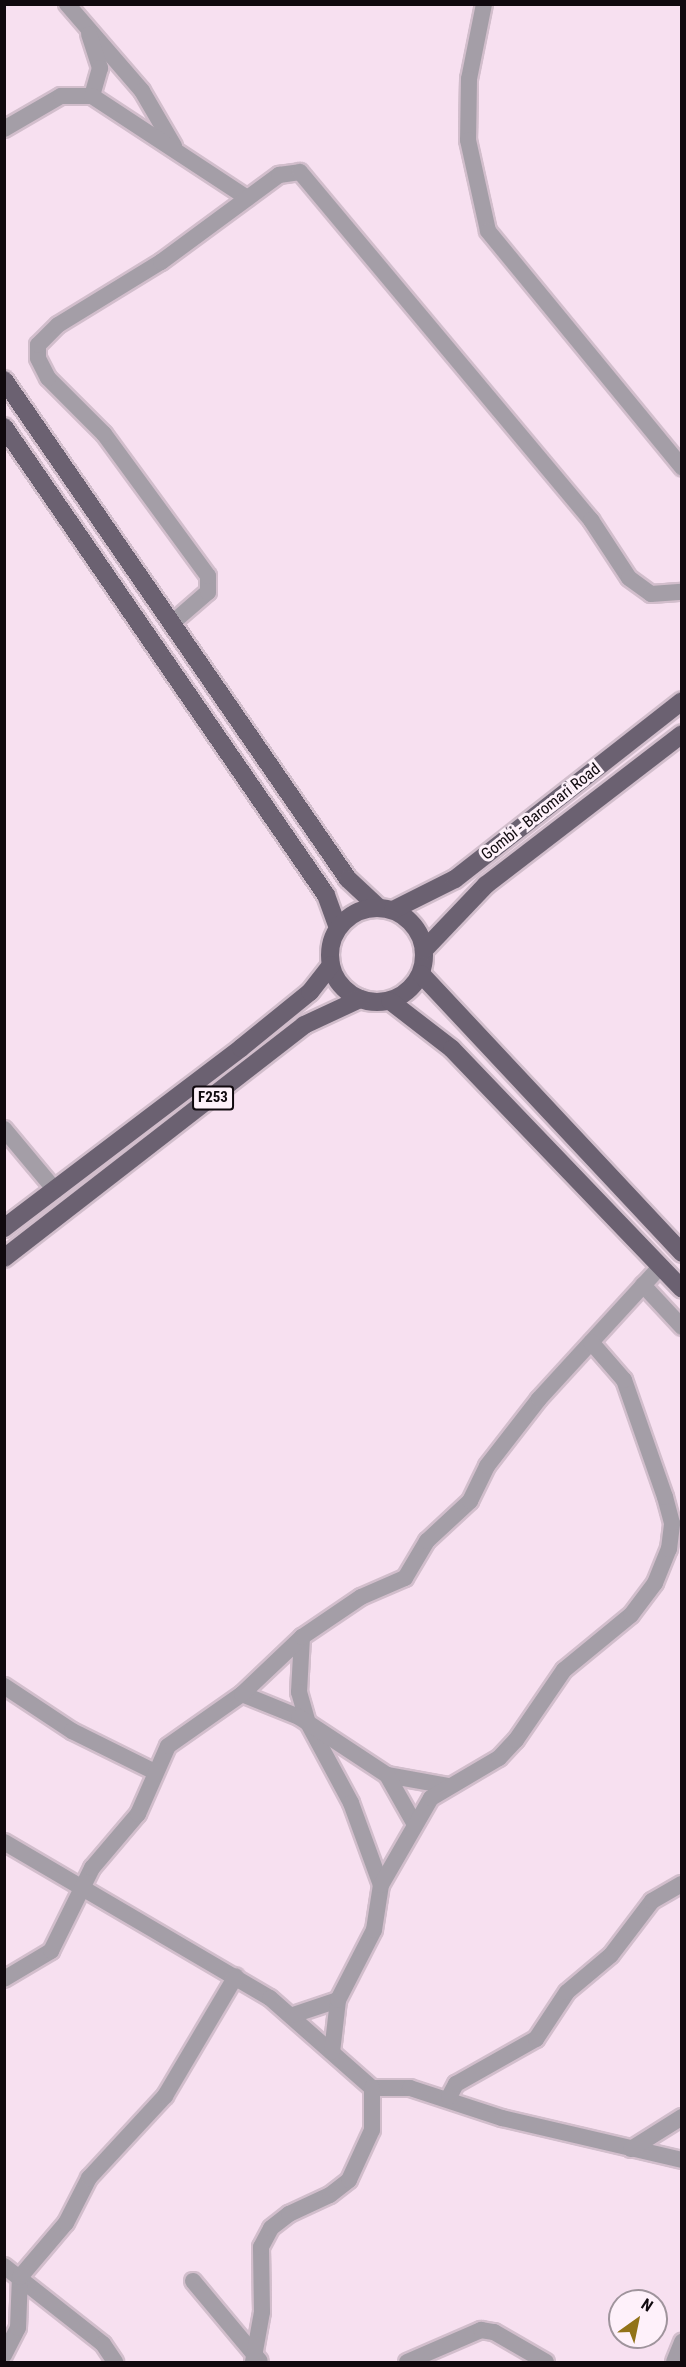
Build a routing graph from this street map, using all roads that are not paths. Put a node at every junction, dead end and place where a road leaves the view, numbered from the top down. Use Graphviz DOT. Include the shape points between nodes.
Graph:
graph roads {
  1 [pos="67,4"];
  2 [pos="484,4"];
  3 [pos="87,30"];
  4 [pos="92,96"];
  5 [pos="4,129"];
  6 [pos="175,147"];
  7 [pos="247,198"];
  8 [pos="4,380"];
  9 [pos="4,427"];
  10 [pos="681,467"];
  11 [pos="681,592"];
  12 [pos="171,624"];
  13 [pos="681,701"];
  14 [pos="681,734"];
  15 [pos="385,909"];
  16 [pos="338,928"];
  17 [pos="424,951"];
  18 [pos="331,965"];
  19 [pos="421,974"];
  20 [pos="360,999"];
  21 [pos="390,1001"];
  22 [pos="4,1129"];
  23 [pos="56,1190"];
  24 [pos="4,1228"];
  25 [pos="681,1253"];
  26 [pos="4,1258"];
  27 [pos="660,1267"];
  28 [pos="644,1285"];
  29 [pos="681,1289"];
  30 [pos="681,1327"];
  31 [pos="591,1342"];
  32 [pos="302,1637"];
  33 [pos="4,1686"];
  34 [pos="242,1694"];
  35 [pos="309,1723"];
  36 [pos="153,1771"];
  37 [pos="387,1775"];
  38 [pos="448,1786"];
  39 [pos="414,1823"];
  40 [pos="4,1842"];
  41 [pos="681,1884"];
  42 [pos="381,1885"];
  43 [pos="79,1890"];
  44 [pos="236,1976"];
  45 [pos="4,1979"];
  46 [pos="338,2000"];
  47 [pos="293,2015"];
  48 [pos="332,2052"];
  49 [pos="372,2088"];
  50 [pos="449,2097"];
  51 [pos="681,2117"];
  52 [pos="631,2149"];
  53 [pos="681,2160"];
  54 [pos="4,2266"];
  55 [pos="20,2277"];
  56 [pos="193,2281"];
  57 [pos="681,2342"];
  58 [pos="4,2355"];
  59 [pos="257,2361"];
  60 [pos="115,2362"];
  61 [pos="408,2362"];
  62 [pos="546,2362"];
  63 [pos="674,2362"];
  1 -- 3 [label="street"];
  2 -- 10 [label="street" via="469,79 468,140 488,231"];
  3 -- 4 [label="street" via="100,68"];
  3 -- 6 [label="street" via="142,91"];
  4 -- 5 [label="street" via="61,96"];
  4 -- 6 [label="street"];
  6 -- 7 [label="street"];
  7 -- 11 [label="street" via="279,175 300,172 310,181 591,520 629,578 651,594"];
  7 -- 12 [label="street" via="162,262 58,325 38,345 38,358 48,378 104,434 208,576 208,592"];
  8 -- 12 [label="main road"];
  9 -- 16 [label="main road" via="326,896"];
  12 -- 15 [label="main road" via="348,879"];
  13 -- 15 [label="main road, Gombi - Baromari Road" via="455,879"];
  14 -- 17 [label="main road, Gombi - Baromari Road" via="486,885"];
  15 -- 16 [label="main road" via="362,910"];
  15 -- 17 [label="main road" via="417,929"];
  16 -- 18 [label="main road, F253"];
  17 -- 19 [label="main road"];
  18 -- 20 [label="main road" via="342,985"];
  18 -- 23 [label="main road, F253" via="310,992"];
  19 -- 21 [label="main road" via="414,986"];
  19 -- 25 [label="main road"];
  20 -- 21 [label="main road, F253"];
  20 -- 26 [label="main road, F253" via="304,1025"];
  21 -- 27 [label="main road" via="452,1049"];
  22 -- 23 [label="street"];
  23 -- 24 [label="main road, F253"];
  27 -- 28 [label="street"];
  27 -- 29 [label="main road"];
  28 -- 30 [label="street"];
  28 -- 31 [label="street"];
  31 -- 32 [label="street" via="538,1399 487,1466 470,1501 427,1541 405,1578 361,1597"];
  31 -- 38 [label="street" via="624,1380 672,1523 669,1549 655,1583 631,1615 564,1670 516,1740 499,1758"];
  32 -- 34 [label="street"];
  32 -- 35 [label="street" via="299,1692"];
  33 -- 36 [label="street" via="72,1731"];
  34 -- 35 [label="street"];
  34 -- 36 [label="street" via="168,1746"];
  35 -- 37 [label="street"];
  35 -- 42 [label="street" via="351,1803"];
  36 -- 43 [label="street" via="138,1814 106,1846"];
  37 -- 38 [label="street"];
  37 -- 39 [label="street"];
  38 -- 39 [label="street" via="431,1798"];
  39 -- 42 [label="street"];
  40 -- 43 [label="street"];
  41 -- 50 [label="street" via="652,1901 611,1955 567,1992 536,2039 456,2084"];
  42 -- 46 [label="street" via="374,1930"];
  43 -- 44 [label="street"];
  43 -- 45 [label="street" via="51,1951"];
  44 -- 47 [label="street"];
  44 -- 55 [label="street" via="165,2096 89,2178 66,2223"];
  46 -- 47 [label="street"];
  46 -- 48 [label="street"];
  47 -- 48 [label="street"];
  48 -- 49 [label="street"];
  49 -- 50 [label="street" via="410,2088"];
  49 -- 59 [label="street" via="372,2130 349,2180 330,2195 289,2214 271,2228 261,2247 262,2312"];
  50 -- 52 [label="street" via="502,2118"];
  51 -- 52 [label="street"];
  52 -- 53 [label="street"];
  54 -- 55 [label="street"];
  55 -- 58 [label="street" via="18,2328"];
  55 -- 60 [label="street" via="103,2344"];
  56 -- 59 [label="street"];
  57 -- 63 [label="street"];
  61 -- 62 [label="street" via="481,2330 494,2332"];
}
